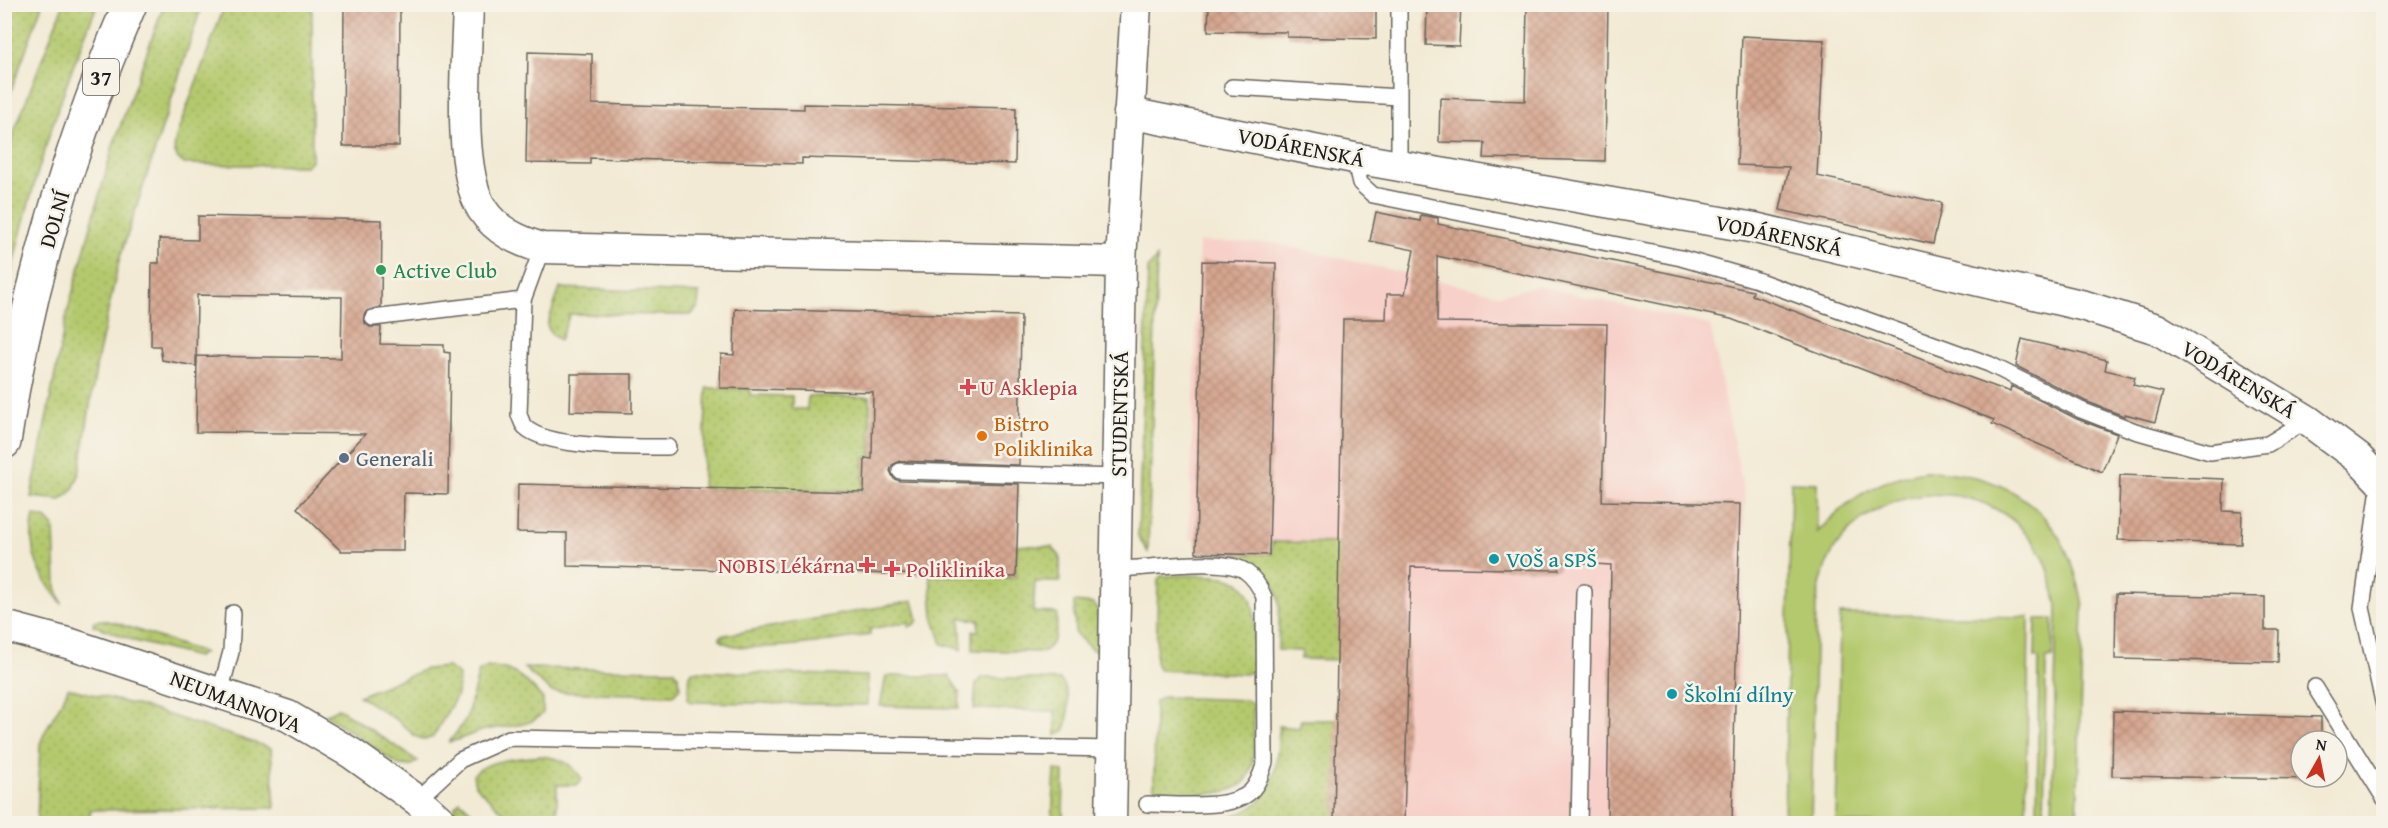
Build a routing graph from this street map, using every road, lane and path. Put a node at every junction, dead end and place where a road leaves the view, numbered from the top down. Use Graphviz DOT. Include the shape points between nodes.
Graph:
graph roads {
  1 [pos="130,4"];
  2 [pos="468,4"];
  3 [pos="1136,4"];
  4 [pos="1399,4"];
  5 [pos="1232,87"];
  6 [pos="1399,97"];
  7 [pos="1129,113"];
  8 [pos="1354,158"];
  9 [pos="1399,166"];
  10 [pos="542,248"];
  11 [pos="1121,262"];
  12 [pos="524,300"];
  13 [pos="373,318"];
  14 [pos="2307,420"];
  15 [pos="4,442"];
  16 [pos="668,447"];
  17 [pos="900,471"];
  18 [pos="1118,477"];
  19 [pos="2380,481"];
  20 [pos="1116,569"];
  21 [pos="1584,592"];
  22 [pos="233,613"];
  23 [pos="4,626"];
  24 [pos="2315,687"];
  25 [pos="220,693"];
  26 [pos="2384,706"];
  27 [pos="1113,749"];
  28 [pos="2384,798"];
  29 [pos="1147,804"];
  30 [pos="412,812"];
  31 [pos="444,824"];
  32 [pos="1112,824"];
  33 [pos="1579,824"];
  1 -- 15 [label="main road, DOLNÍ / 37" via="51,226"];
  2 -- 10 [label="street" via="466,140 472,180 482,208 496,226 518,241"];
  3 -- 7 [label="street, STUDENTSKÁ"];
  4 -- 6 [label="lane"];
  5 -- 6 [label="lane"];
  6 -- 9 [label="lane"];
  7 -- 8 [label="street, VODÁRENSKÁ"];
  7 -- 11 [label="street, STUDENTSKÁ"];
  8 -- 9 [label="street, VODÁRENSKÁ"];
  8 -- 14 [label="lane" via="1360,183 1373,195 1681,258 1754,279 1989,364 2113,423 2199,449 2231,451 2268,444"];
  9 -- 14 [label="street, VODÁRENSKÁ" via="1755,228 2085,306 2157,329"];
  10 -- 11 [label="street"];
  10 -- 12 [label="lane"];
  11 -- 18 [label="street, STUDENTSKÁ"];
  12 -- 13 [label="lane"];
  12 -- 16 [label="lane" via="519,415 524,427 538,435 591,447"];
  14 -- 19 [label="street, VODÁRENSKÁ" via="2358,458"];
  17 -- 18 [label="lane"];
  18 -- 20 [label="street, STUDENTSKÁ"];
  19 -- 26 [label="lane" via="2362,608"];
  20 -- 27 [label="street, STUDENTSKÁ"];
  20 -- 29 [label="lane" via="1228,565 1244,571 1258,584 1264,597 1265,762 1259,779 1251,792 1229,803"];
  21 -- 33 [label="lane"];
  22 -- 25 [label="lane" via="231,652"];
  23 -- 25 [label="street, NEUMANNOVA"];
  24 -- 28 [label="lane"];
  25 -- 30 [label="street, NEUMANNOVA" via="288,716 351,753"];
  27 -- 30 [label="lane" via="509,738 460,759"];
  27 -- 32 [label="street, STUDENTSKÁ"];
  30 -- 31 [label="street, NEUMANNOVA"];
}
